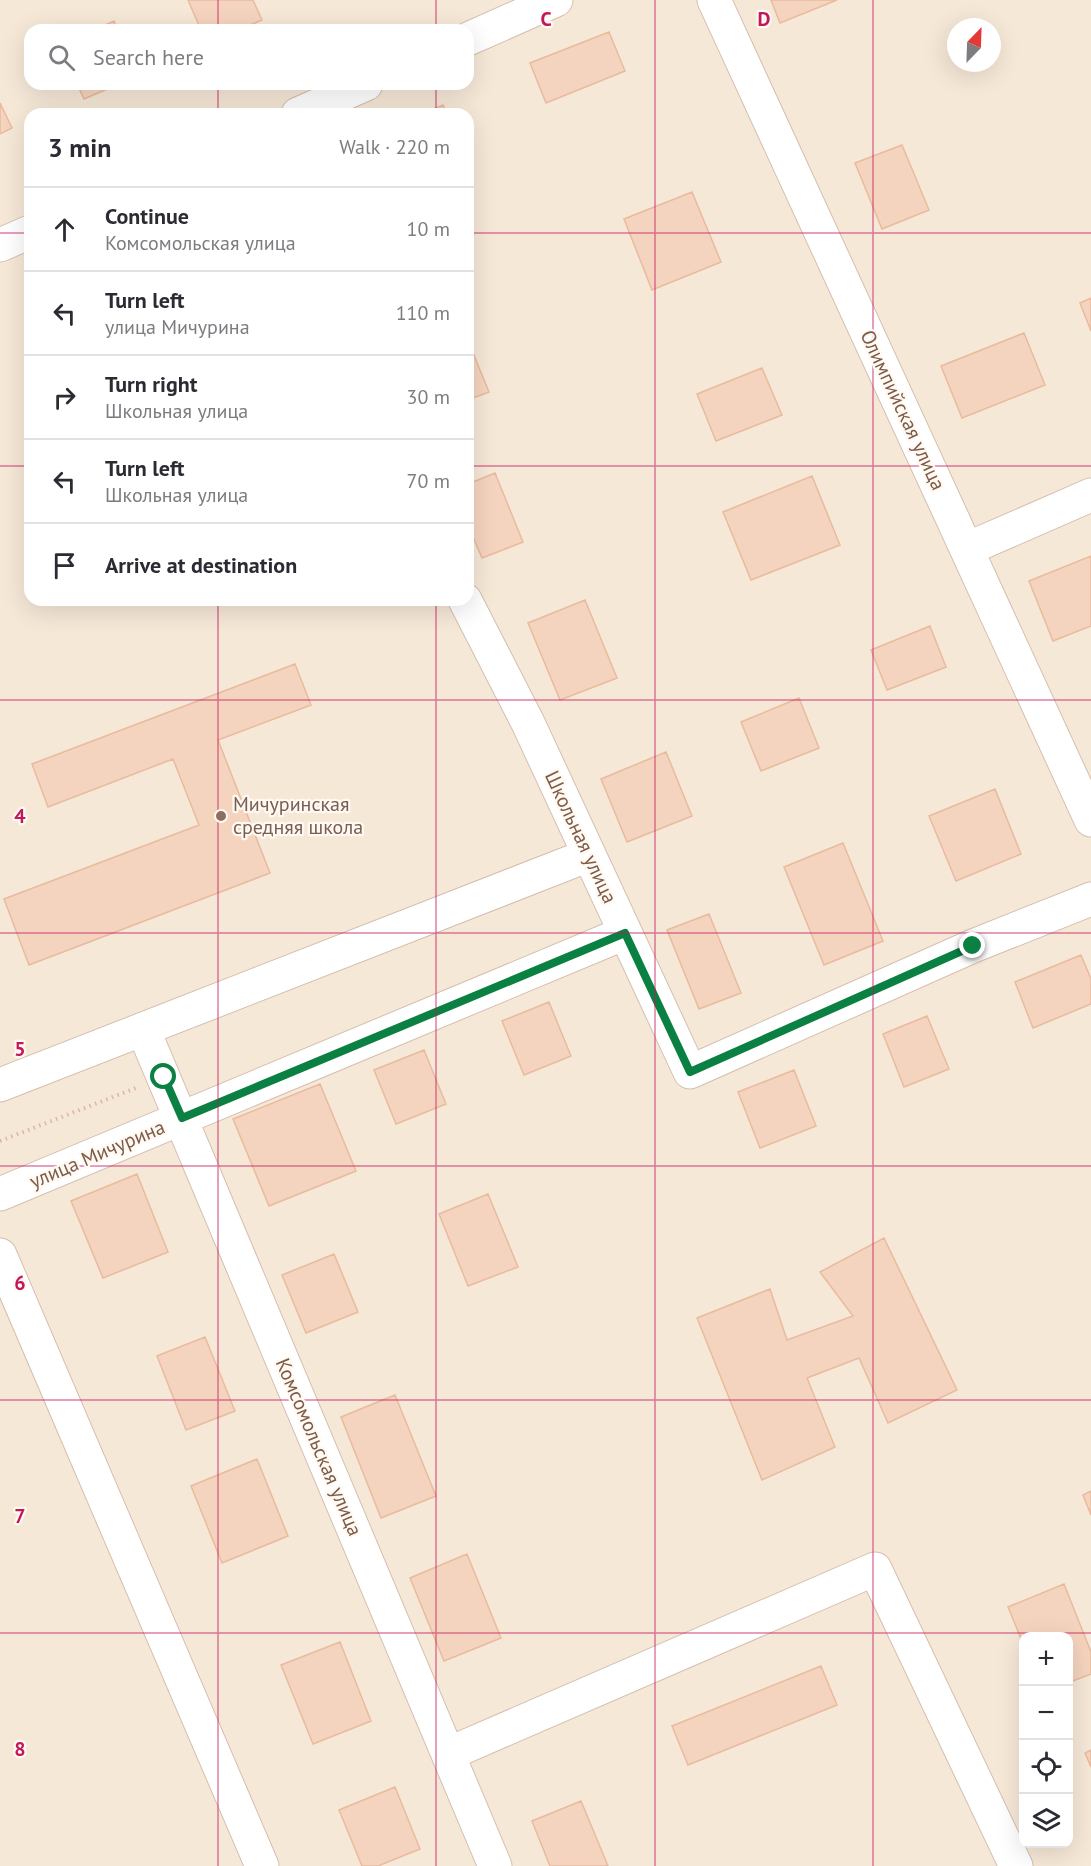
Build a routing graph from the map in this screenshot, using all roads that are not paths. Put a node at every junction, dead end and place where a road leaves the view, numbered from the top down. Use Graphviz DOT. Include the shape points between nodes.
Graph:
graph roads {
  1 [pos="556,0"];
  2 [pos="714,0"];
  3 [pos="474,36"];
  4 [pos="352,90"];
  5 [pos="312,108"];
  6 [pos="24,235"];
  7 [pos="0,246"];
  8 [pos="1091,495"];
  9 [pos="966,549"];
  10 [pos="468,606"];
  11 [pos="1091,820"];
  12 [pos="589,855"];
  13 [pos="1091,899"];
  14 [pos="625,933"];
  15 [pos="143,1029"];
  16 [pos="0,1085"];
  17 [pos="182,1118"];
  18 [pos="0,1194"];
  19 [pos="0,1254"];
  20 [pos="448,1754"];
  21 [pos="262,1866"];
  22 [pos="495,1866"];
  23 [pos="1016,1866"];
  1 -- 3 [label="street"];
  2 -- 9 [label="street, Олимпийская улица"];
  4 -- 5 [label="street"];
  6 -- 7 [label="street"];
  8 -- 9 [label="street"];
  9 -- 11 [label="street, Олимпийская улица"];
  10 -- 12 [label="street, Школьная улица"];
  12 -- 14 [label="street, Школьная улица"];
  12 -- 15 [label="street"];
  13 -- 14 [label="street, Школьная улица" via="973,946 690,1072"];
  14 -- 17 [label="street, улица Мичурина"];
  15 -- 16 [label="street"];
  15 -- 17 [label="street, Комсомольская улица"];
  17 -- 18 [label="street, улица Мичурина"];
  17 -- 20 [label="street, Комсомольская улица"];
  19 -- 21 [label="street"];
  20 -- 22 [label="street, Комсомольская улица"];
  20 -- 23 [label="street" via="875,1569"];
}
